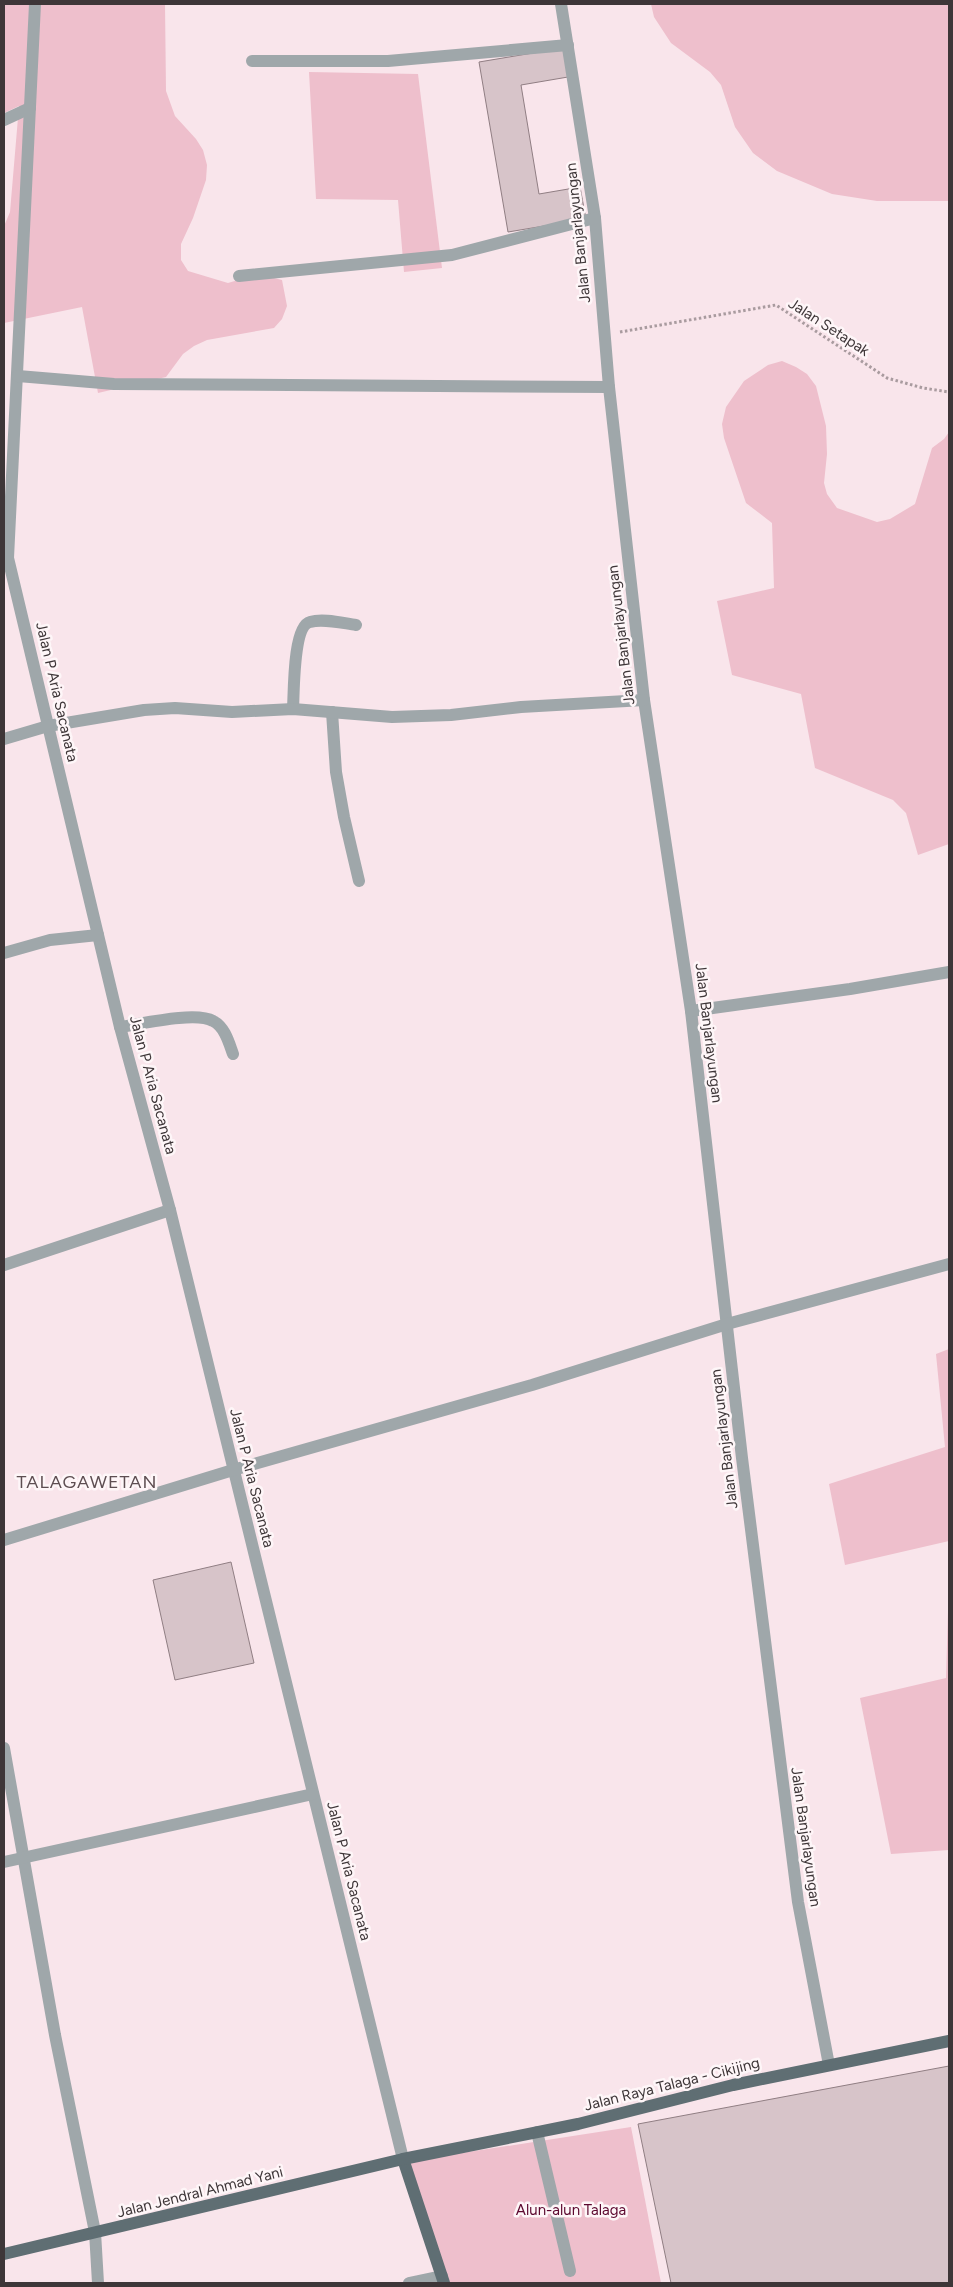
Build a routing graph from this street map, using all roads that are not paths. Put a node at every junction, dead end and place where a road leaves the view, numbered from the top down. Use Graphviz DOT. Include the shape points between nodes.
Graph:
graph roads {
  1 [pos="35,4"];
  2 [pos="561,4"];
  3 [pos="568,46"];
  4 [pos="252,61"];
  5 [pos="30,108"];
  6 [pos="4,120"];
  7 [pos="595,218"];
  8 [pos="239,276"];
  9 [pos="18,376"];
  10 [pos="609,386"];
  11 [pos="356,624"];
  12 [pos="644,700"];
  13 [pos="293,710"];
  14 [pos="332,712"];
  15 [pos="48,726"];
  16 [pos="4,738"];
  17 [pos="359,881"];
  18 [pos="98,935"];
  19 [pos="4,953"];
  20 [pos="949,972"];
  21 [pos="691,1011"];
  22 [pos="120,1028"];
  23 [pos="233,1054"];
  24 [pos="170,1210"];
  25 [pos="949,1264"];
  26 [pos="4,1265"];
  27 [pos="727,1324"];
  28 [pos="233,1470"];
  29 [pos="4,1540"];
  30 [pos="4,1748"];
  31 [pos="313,1794"];
  32 [pos="23,1857"];
  33 [pos="4,1862"];
  34 [pos="949,2041"];
  35 [pos="829,2065"];
  36 [pos="537,2132"];
  37 [pos="403,2159"];
  38 [pos="95,2232"];
  39 [pos="4,2254"];
  40 [pos="570,2271"];
  41 [pos="443,2280"];
  42 [pos="98,2283"];
  43 [pos="409,2283"];
  1 -- 5 [label="street, Jalan P Aria Sacanata"];
  2 -- 3 [label="street, Jalan Banjarlayungan"];
  3 -- 4 [label="street" via="388,61"];
  3 -- 7 [label="street, Jalan Banjarlayungan"];
  5 -- 6 [label="street"];
  5 -- 9 [label="street, Jalan P Aria Sacanata"];
  7 -- 8 [label="street" via="452,255"];
  7 -- 10 [label="street, Jalan Banjarlayungan"];
  9 -- 10 [label="street" via="114,384"];
  9 -- 15 [label="street, Jalan P Aria Sacanata" via="8,558"];
  10 -- 12 [label="street, Jalan Banjarlayungan"];
  11 -- 13 [label="street" via="315,621 303,626 298,638"];
  12 -- 14 [label="street" via="421,716"];
  12 -- 21 [label="street, Jalan Banjarlayungan"];
  13 -- 14 [label="street"];
  13 -- 15 [label="street" via="144,710"];
  14 -- 17 [label="street" via="336,772"];
  15 -- 16 [label="street"];
  15 -- 18 [label="street, Jalan P Aria Sacanata"];
  18 -- 19 [label="street" via="50,940"];
  18 -- 22 [label="street, Jalan P Aria Sacanata"];
  20 -- 21 [label="street"];
  21 -- 27 [label="street, Jalan Banjarlayungan"];
  22 -- 23 [label="street" via="184,1018 214,1021 224,1032"];
  22 -- 24 [label="street, Jalan P Aria Sacanata"];
  24 -- 26 [label="street"];
  24 -- 28 [label="street, Jalan P Aria Sacanata"];
  25 -- 27 [label="street"];
  27 -- 28 [label="street"];
  27 -- 35 [label="street, Jalan Banjarlayungan" via="798,1902"];
  28 -- 29 [label="street"];
  28 -- 31 [label="street, Jalan P Aria Sacanata"];
  30 -- 32 [label="street"];
  31 -- 32 [label="street"];
  31 -- 37 [label="street, Jalan P Aria Sacanata"];
  32 -- 33 [label="street"];
  32 -- 38 [label="street"];
  34 -- 35 [label="main road, Jalan Raya Talaga - Cikijing"];
  35 -- 36 [label="main road, Jalan Raya Talaga - Cikijing"];
  36 -- 37 [label="main road, Jalan Raya Talaga - Cikijing"];
  36 -- 40 [label="street"];
  37 -- 38 [label="main road, Jalan Jendral Ahmad Yani"];
  37 -- 41 [label="main road"];
  38 -- 39 [label="main road, Jalan Jendral Ahmad Yani"];
  38 -- 42 [label="street"];
  41 -- 43 [label="street"];
}
